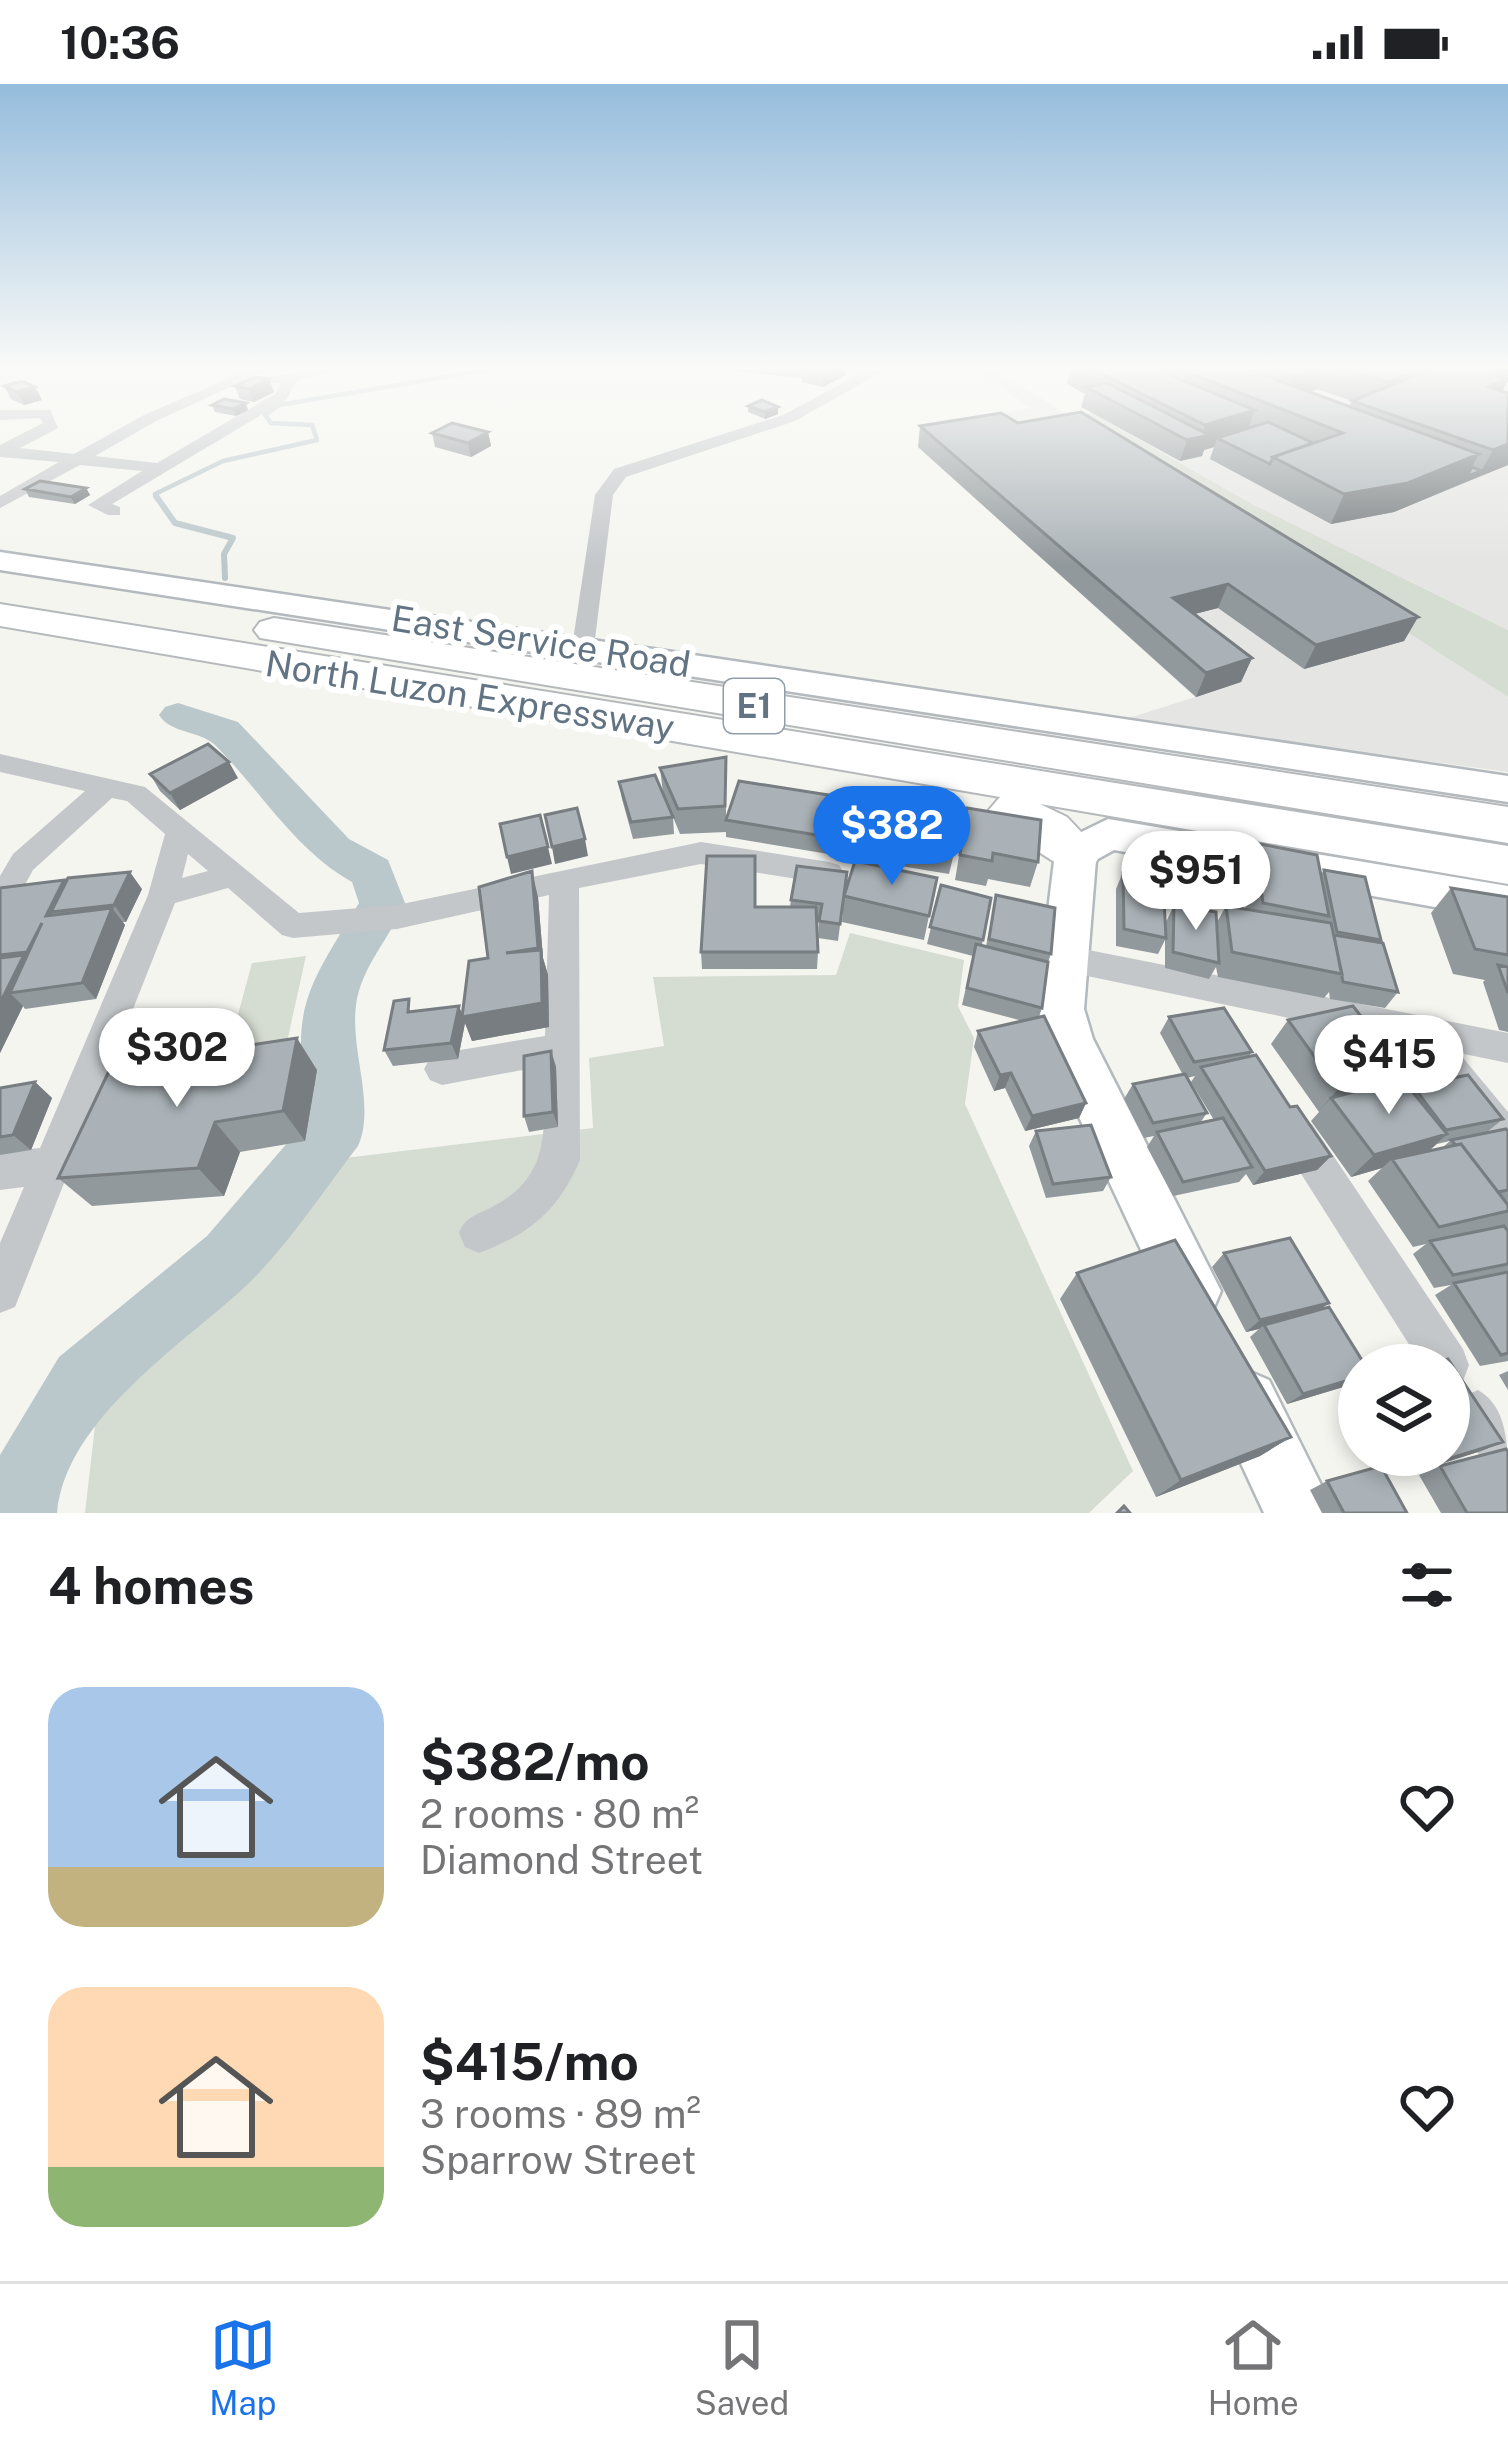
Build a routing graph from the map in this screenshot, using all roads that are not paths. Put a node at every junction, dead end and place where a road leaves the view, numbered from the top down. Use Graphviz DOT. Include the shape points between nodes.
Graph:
graph roads {
  1 [pos="37,433"];
  2 [pos="129,433"];
  3 [pos="219,433"];
  4 [pos="744,433"];
  5 [pos="0,452"];
  6 [pos="72,460"];
  7 [pos="158,468"];
  8 [pos="0,503"];
  9 [pos="114,511"];
  10 [pos="0,561"];
  11 [pos="0,586"];
  12 [pos="0,615"];
  13 [pos="584,647"];
  14 [pos="384,682"];
  15 [pos="0,764"];
  16 [pos="106,788"];
  17 [pos="1508,789"];
  18 [pos="1508,812"];
  19 [pos="1508,825"];
  20 [pos="180,832"];
  21 [pos="1092,844"];
  22 [pos="1508,865"];
  23 [pos="234,875"];
  24 [pos="852,878"];
  25 [pos="564,884"];
  26 [pos="163,895"];
  27 [pos="0,902"];
  28 [pos="1508,903"];
  29 [pos="1058,930"];
  30 [pos="1201,986"];
  31 [pos="1227,1026"];
  32 [pos="1419,1030"];
  33 [pos="562,1048"];
  34 [pos="1508,1048"];
  35 [pos="442,1069"];
  36 [pos="1279,1106"];
  37 [pos="1508,1141"];
  38 [pos="54,1166"];
  39 [pos="0,1171"];
  40 [pos="479,1233"];
  41 [pos="0,1292"];
  42 [pos="1433,1344"];
  43 [pos="1470,1401"];
  44 [pos="1508,1460"];
  45 [pos="1300,1513"];
  1 -- 5 [label="street"];
  2 -- 6 [label="street"];
  3 -- 7 [label="street"];
  4 -- 13 [label="street" via="620,473 604,495"];
  5 -- 6 [label="street"];
  6 -- 7 [label="street"];
  6 -- 8 [label="street"];
  7 -- 9 [label="street" via="97,505"];
  10 -- 13 [label="main road, East Service Road"];
  11 -- 19 [label="highway, North Luzon Expressway / E1"];
  12 -- 14 [label="highway, North Luzon Expressway / E1"];
  13 -- 17 [label="main road, East Service Road"];
  13 -- 18 [label="highway" via="644,668 1398,786"];
  14 -- 21 [label="highway" via="744,768 1012,811"];
  14 -- 22 [label="highway, North Luzon Expressway / E1"];
  15 -- 16 [label="street"];
  16 -- 20 [label="street" via="136,794"];
  16 -- 27 [label="street" via="23,862"];
  20 -- 23 [label="street"];
  20 -- 26 [label="street"];
  21 -- 28 [label="main road"];
  21 -- 29 [label="main road"];
  23 -- 25 [label="street" via="293,926 397,917"];
  23 -- 26 [label="street"];
  24 -- 25 [label="street" via="701,854"];
  25 -- 33 [label="street"];
  26 -- 38 [label="street"];
  29 -- 30 [label="street"];
  29 -- 45 [label="main road" via="1069,1042"];
  30 -- 31 [label="street"];
  30 -- 32 [label="street"];
  32 -- 34 [label="street"];
  32 -- 37 [label="street"];
  33 -- 35 [label="street"];
  33 -- 40 [label="street" via="554,1177 511,1222"];
  36 -- 42 [label="street"];
  38 -- 39 [label="street"];
  38 -- 41 [label="street"];
  43 -- 44 [label="street"];
}
